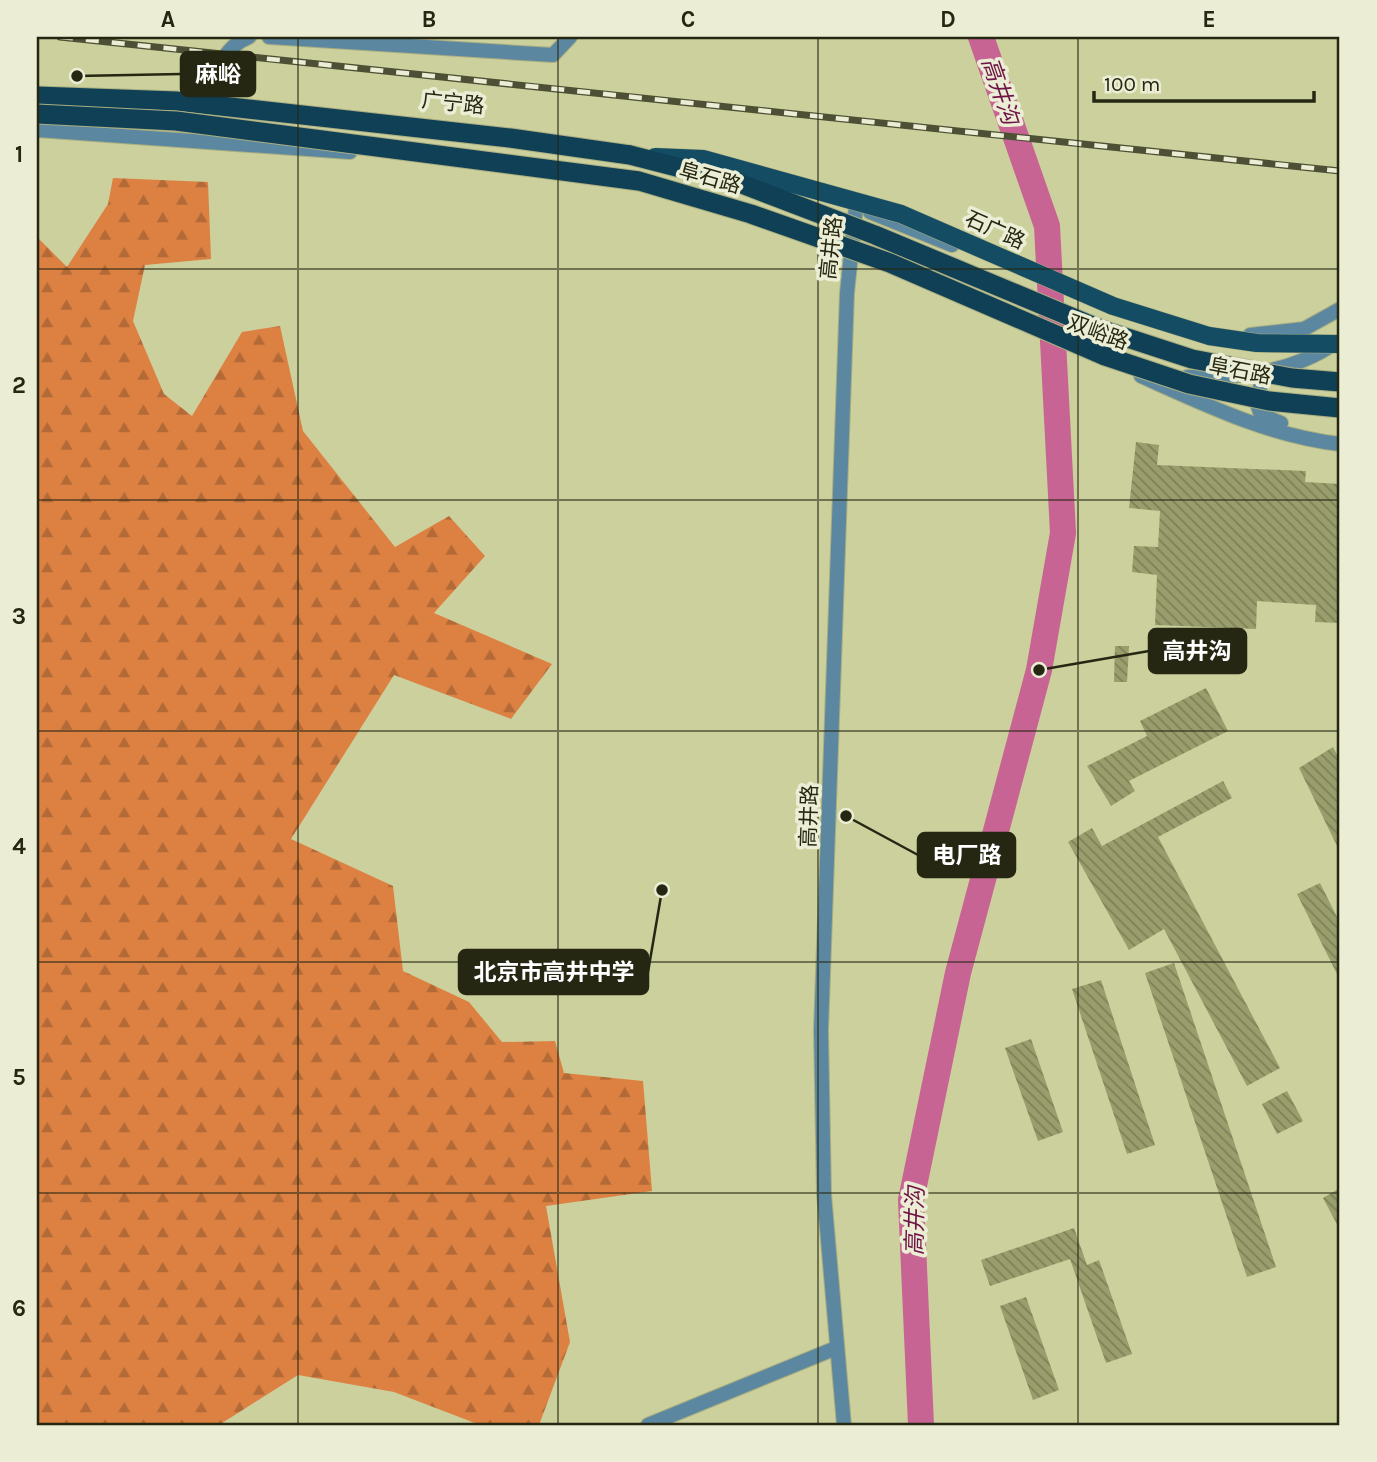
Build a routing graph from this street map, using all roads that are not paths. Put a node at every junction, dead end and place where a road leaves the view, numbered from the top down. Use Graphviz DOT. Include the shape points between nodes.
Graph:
graph roads {
  1 [pos="249,37"];
  2 [pos="269,37"];
  3 [pos="570,37"];
  4 [pos="37,87"];
  5 [pos="37,96"];
  6 [pos="210,102"];
  7 [pos="37,114"];
  8 [pos="37,130"];
  9 [pos="630,155"];
  10 [pos="856,207"];
  11 [pos="850,252"];
  12 [pos="1340,309"];
  13 [pos="1197,332"];
  14 [pos="1340,338"];
  15 [pos="1340,344"];
  16 [pos="1105,360"];
  17 [pos="1265,372"];
  18 [pos="1340,382"];
  19 [pos="1340,408"];
  20 [pos="1340,436"];
  21 [pos="1340,444"];
  22 [pos="835,1348"];
  23 [pos="648,1425"];
  24 [pos="844,1425"];
  1 -- 6 [label="street" via="226,53"];
  2 -- 3 [label="street" via="553,55"];
  4 -- 6 [label="street, 广宁路"];
  5 -- 9 [label="highway, 阜石路" via="176,101"];
  6 -- 10 [label="street, 广宁路" via="620,145"];
  7 -- 19 [label="highway, 阜石路, bridge" via="176,121 639,181 890,262 1105,356 1189,384 1269,401"];
  8 -- 11 [label="street" via="450,160 625,182 754,214"];
  9 -- 13 [label="main road, 石广路, bridge" via="703,159 901,214 1113,306"];
  9 -- 18 [label="highway, 阜石路, bridge" via="739,183 1100,329 1192,359"];
  10 -- 11 [label="street, 高井路"];
  10 -- 13 [label="street, 双峪路" via="1116,313"];
  11 -- 16 [label="street, 双峪路, bridge"];
  11 -- 22 [label="street, 高井路" via="821,1030 824,1194"];
  12 -- 13 [label="street, 双峪路" via="1304,328 1261,335"];
  13 -- 15 [label="main road, 石广路, bridge" via="1257,343"];
  14 -- 17 [label="street, 双峪路" via="1306,360"];
  16 -- 17 [label="street, 双峪路" via="1175,377"];
  16 -- 21 [label="street" via="1223,413"];
  17 -- 20 [label="street" via="1256,401 1261,415"];
  22 -- 23 [label="street"];
  22 -- 24 [label="street, 高井路"];
}
